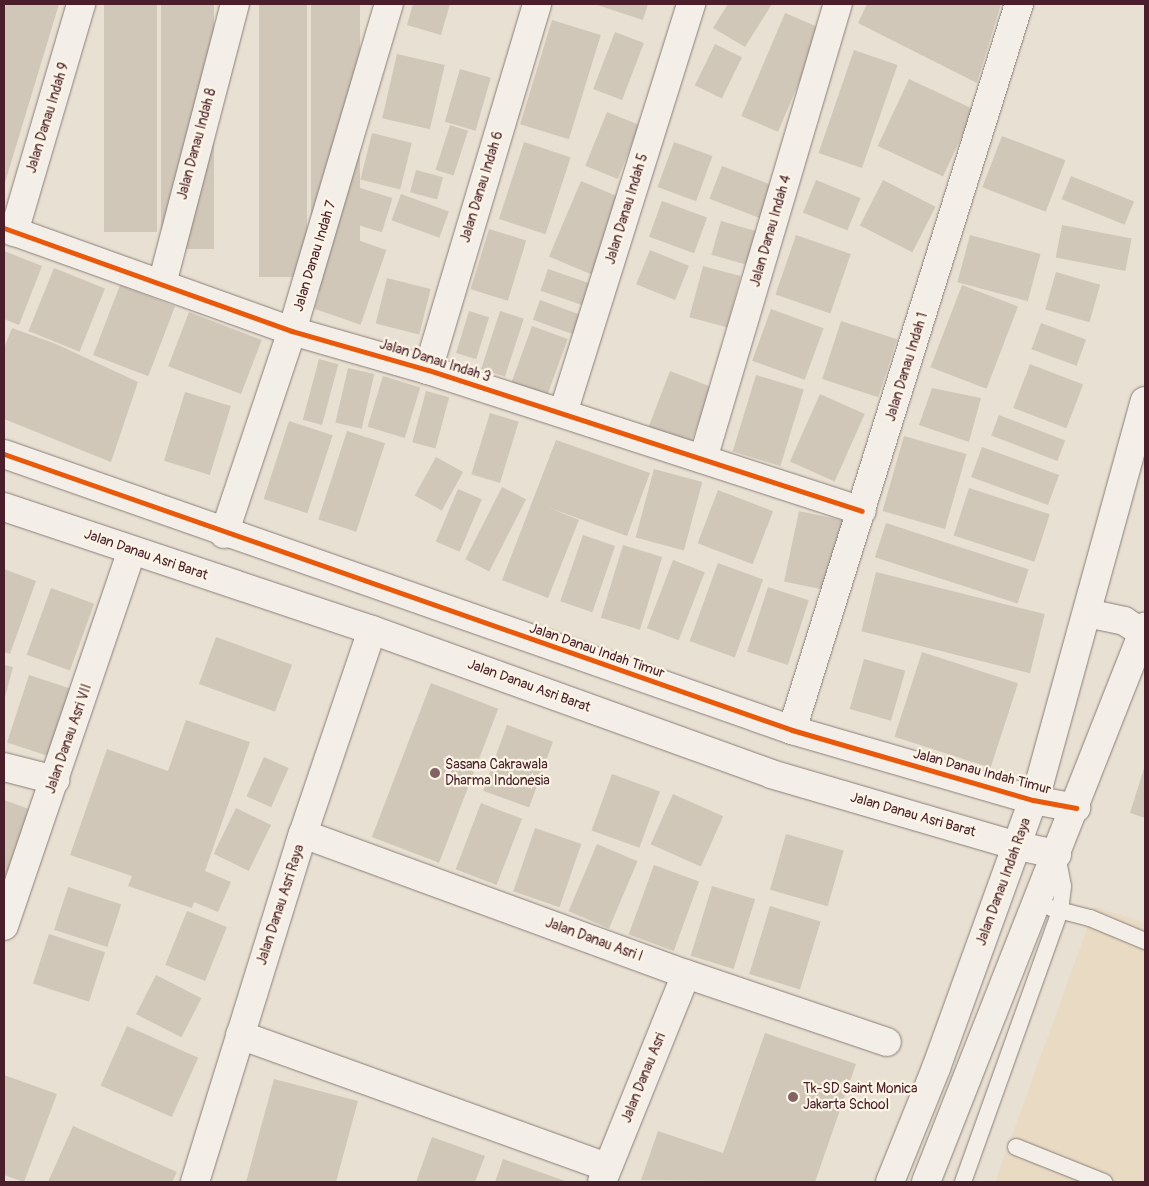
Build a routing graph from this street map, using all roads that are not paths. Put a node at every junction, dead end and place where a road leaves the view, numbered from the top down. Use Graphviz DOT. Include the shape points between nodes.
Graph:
graph roads {
  1 [pos="82,4"];
  2 [pos="235,4"];
  3 [pos="389,4"];
  4 [pos="537,4"];
  5 [pos="691,4"];
  6 [pos="838,4"];
  7 [pos="1019,4"];
  8 [pos="9,230"];
  9 [pos="162,284"];
  10 [pos="292,331"];
  11 [pos="428,370"];
  12 [pos="1145,401"];
  13 [pos="562,414"];
  14 [pos="4,454"];
  15 [pos="704,459"];
  16 [pos="4,507"];
  17 [pos="862,511"];
  18 [pos="224,534"];
  19 [pos="132,551"];
  20 [pos="1087,613"];
  21 [pos="372,630"];
  22 [pos="1144,630"];
  23 [pos="792,730"];
  24 [pos="4,767"];
  25 [pos="54,780"];
  26 [pos="1033,800"];
  27 [pos="1076,808"];
  28 [pos="303,834"];
  29 [pos="1018,846"];
  30 [pos="1057,854"];
  31 [pos="1035,902"];
  32 [pos="1060,910"];
  33 [pos="4,926"];
  34 [pos="1145,941"];
  35 [pos="686,974"];
  36 [pos="240,1035"];
  37 [pos="887,1042"];
  38 [pos="1016,1147"];
  39 [pos="604,1174"];
  40 [pos="195,1182"];
  41 [pos="890,1182"];
  42 [pos="926,1182"];
  43 [pos="963,1182"];
  44 [pos="1104,1182"];
  1 -- 8 [label="street, Jalan Danau Indah 9"];
  2 -- 9 [label="street, Jalan Danau Indah 8"];
  3 -- 10 [label="street, Jalan Danau Indah 7"];
  4 -- 11 [label="street, Jalan Danau Indah 6"];
  5 -- 13 [label="street, Jalan Danau Indah 5"];
  6 -- 15 [label="street, Jalan Danau Indah 4"];
  7 -- 17 [label="street, Jalan Danau Indah 1"];
  8 -- 9 [label="street, Jalan Danau Indah 3"];
  9 -- 10 [label="street, Jalan Danau Indah 3"];
  10 -- 11 [label="street, Jalan Danau Indah 3"];
  10 -- 18 [label="street, Jalan Danau Indah 7"];
  11 -- 13 [label="street, Jalan Danau Indah 3"];
  12 -- 20 [label="street, Jalan Danau Indah Raya"];
  13 -- 15 [label="street, Jalan Danau Indah 3"];
  14 -- 18 [label="street, Jalan Danau Indah Timur"];
  15 -- 17 [label="street, Jalan Danau Indah 3"];
  16 -- 19 [label="street, Jalan Danau Asri Barat"];
  17 -- 23 [label="street, Jalan Danau Indah 1"];
  18 -- 23 [label="street, Jalan Danau Indah Timur"];
  19 -- 21 [label="street, Jalan Danau Asri Barat"];
  19 -- 25 [label="street, Jalan Danau Asri VII"];
  20 -- 22 [label="street" via="1124,621"];
  20 -- 26 [label="street, Jalan Danau Indah Raya"];
  21 -- 28 [label="street, Jalan Danau Asri Raya"];
  21 -- 29 [label="street, Jalan Danau Asri Barat" via="771,774"];
  22 -- 27 [label="street"];
  23 -- 26 [label="street, Jalan Danau Indah Timur"];
  24 -- 25 [label="street"];
  25 -- 33 [label="street, Jalan Danau Asri VII"];
  26 -- 27 [label="street, Jalan Danau Indah Timur"];
  26 -- 29 [label="street, Jalan Danau Indah Raya"];
  27 -- 30 [label="street"];
  28 -- 35 [label="street, Jalan Danau Asri I"];
  28 -- 36 [label="street, Jalan Danau Asri Raya"];
  29 -- 30 [label="street, Jalan Danau Asri Barat"];
  29 -- 41 [label="street, Jalan Danau Indah Raya"];
  30 -- 31 [label="street"];
  30 -- 32 [label="lane" via="1064,886"];
  31 -- 32 [label="lane"];
  31 -- 42 [label="street"];
  32 -- 34 [label="lane" via="1090,918"];
  32 -- 43 [label="lane"];
  35 -- 37 [label="street, Jalan Danau Asri I"];
  35 -- 39 [label="street, Jalan Danau Asri"];
  36 -- 39 [label="street"];
  36 -- 40 [label="street, Jalan Danau Asri Raya"];
  38 -- 44 [label="lane"];
}
